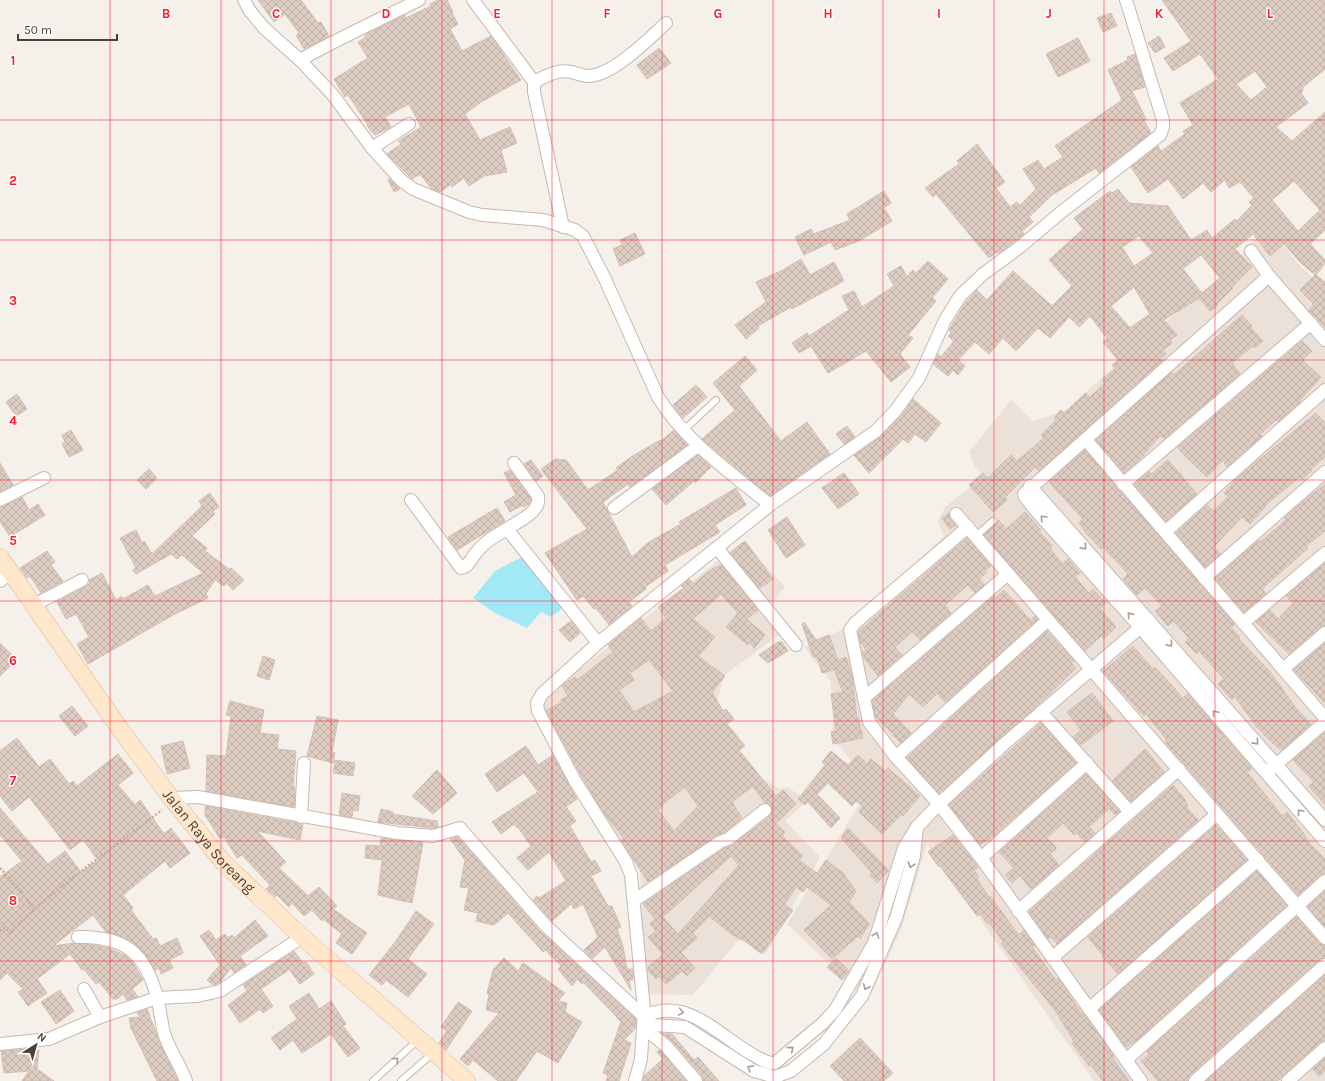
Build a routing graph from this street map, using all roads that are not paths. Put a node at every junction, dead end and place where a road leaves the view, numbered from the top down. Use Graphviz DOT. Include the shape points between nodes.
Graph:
graph roads {
  1 [pos="244,0"];
  2 [pos="419,0"];
  3 [pos="473,0"];
  4 [pos="1126,0"];
  5 [pos="666,23"];
  6 [pos="300,60"];
  7 [pos="534,82"];
  8 [pos="409,124"];
  9 [pos="372,148"];
  10 [pos="563,227"];
  11 [pos="1251,251"];
  12 [pos="1269,276"];
  13 [pos="1311,323"];
  14 [pos="1325,340"];
  15 [pos="1325,390"];
  16 [pos="716,400"];
  17 [pos="683,431"];
  18 [pos="1086,440"];
  19 [pos="698,446"];
  20 [pos="514,463"];
  21 [pos="1325,472"];
  22 [pos="44,478"];
  23 [pos="1123,484"];
  24 [pos="0,500"];
  25 [pos="411,500"];
  26 [pos="770,505"];
  27 [pos="614,508"];
  28 [pos="956,514"];
  29 [pos="993,521"];
  30 [pos="507,529"];
  31 [pos="972,532"];
  32 [pos="1165,532"];
  33 [pos="717,548"];
  34 [pos="1325,554"];
  35 [pos="0,557"];
  36 [pos="1008,574"];
  37 [pos="5,576"];
  38 [pos="1204,578"];
  39 [pos="82,580"];
  40 [pos="34,605"];
  41 [pos="1048,620"];
  42 [pos="1243,623"];
  43 [pos="1144,624"];
  44 [pos="1325,633"];
  45 [pos="598,643"];
  46 [pos="796,646"];
  47 [pos="1283,669"];
  48 [pos="1092,670"];
  49 [pos="864,698"];
  50 [pos="1042,712"];
  51 [pos="1325,718"];
  52 [pos="1325,722"];
  53 [pos="896,757"];
  54 [pos="304,763"];
  55 [pos="1087,763"];
  56 [pos="1272,768"];
  57 [pos="1179,769"];
  58 [pos="172,799"];
  59 [pos="939,804"];
  60 [pos="764,810"];
  61 [pos="1130,812"];
  62 [pos="1217,814"];
  63 [pos="301,817"];
  64 [pos="1325,820"];
  65 [pos="917,827"];
  66 [pos="1325,841"];
  67 [pos="980,858"];
  68 [pos="1258,860"];
  69 [pos="1325,881"];
  70 [pos="635,900"];
  71 [pos="1297,906"];
  72 [pos="1018,911"];
  73 [pos="78,937"];
  74 [pos="302,937"];
  75 [pos="1325,938"];
  76 [pos="1052,958"];
  77 [pos="1325,965"];
  78 [pos="84,989"];
  79 [pos="157,998"];
  80 [pos="1090,1009"];
  81 [pos="835,1010"];
  82 [pos="849,1014"];
  83 [pos="100,1017"];
  84 [pos="643,1021"];
  85 [pos="418,1040"];
  86 [pos="0,1044"];
  87 [pos="1325,1048"];
  88 [pos="433,1052"];
  89 [pos="1126,1060"];
  90 [pos="186,1081"];
  91 [pos="373,1081"];
  92 [pos="401,1081"];
  93 [pos="465,1081"];
  94 [pos="635,1081"];
  95 [pos="696,1081"];
  96 [pos="1141,1081"];
  97 [pos="1194,1081"];
  98 [pos="1288,1081"];
  1 -- 6 [label="street" via="264,28"];
  2 -- 6 [label="street"];
  3 -- 7 [label="street"];
  4 -- 26 [label="street" via="1163,120 1160,134 983,274 960,296 945,320 919,378 887,420 876,431"];
  5 -- 7 [label="street" via="618,64 599,73 590,76 558,71"];
  6 -- 9 [label="street" via="333,94"];
  7 -- 10 [label="street"];
  8 -- 9 [label="street"];
  9 -- 10 [label="street" via="401,180 413,189 469,212 543,220"];
  10 -- 17 [label="street" via="579,232 587,241 658,397"];
  11 -- 12 [label="street"];
  12 -- 13 [label="street"];
  12 -- 18 [label="street"];
  13 -- 14 [label="street"];
  13 -- 23 [label="street"];
  15 -- 32 [label="street"];
  16 -- 17 [label="lane"];
  17 -- 19 [label="street"];
  18 -- 23 [label="street"];
  18 -- 43 [label="street" via="1030,486 1024,494"];
  19 -- 26 [label="street"];
  19 -- 27 [label="street"];
  20 -- 30 [label="street" via="538,496 539,503 536,509"];
  21 -- 38 [label="street"];
  22 -- 24 [label="street"];
  23 -- 32 [label="street"];
  25 -- 30 [label="street" via="461,568 468,565 486,541"];
  26 -- 33 [label="street"];
  28 -- 31 [label="street"];
  29 -- 31 [label="lane"];
  30 -- 45 [label="street"];
  31 -- 36 [label="street"];
  31 -- 49 [label="street" via="852,628 851,638"];
  32 -- 38 [label="street"];
  33 -- 45 [label="street"];
  33 -- 46 [label="street"];
  34 -- 42 [label="street"];
  35 -- 37 [label="main road, Jalan Raya Soreang"];
  36 -- 41 [label="street"];
  36 -- 49 [label="street"];
  37 -- 40 [label="main road, Jalan Raya Soreang"];
  38 -- 42 [label="street"];
  39 -- 40 [label="street"];
  40 -- 58 [label="main road, Jalan Raya Soreang"];
  41 -- 48 [label="street"];
  41 -- 53 [label="street"];
  42 -- 47 [label="street"];
  43 -- 48 [label="street"];
  43 -- 56 [label="street"];
  44 -- 47 [label="street"];
  45 -- 70 [label="street" via="542,694 537,707 575,781 630,868"];
  47 -- 51 [label="street"];
  48 -- 50 [label="street"];
  48 -- 57 [label="street"];
  49 -- 53 [label="street" via="869,722"];
  50 -- 55 [label="street"];
  50 -- 59 [label="street"];
  52 -- 56 [label="street"];
  53 -- 59 [label="street"];
  54 -- 63 [label="street"];
  55 -- 61 [label="street"];
  55 -- 67 [label="street"];
  56 -- 64 [label="street"];
  66 -- 56 [label="street, one-way"];
  57 -- 61 [label="street"];
  57 -- 62 [label="street"];
  58 -- 63 [label="street" via="198,797"];
  58 -- 74 [label="main road, Jalan Raya Soreang" via="224,863"];
  59 -- 65 [label="street"];
  59 -- 67 [label="street"];
  60 -- 70 [label="street" via="728,839"];
  61 -- 72 [label="street"];
  62 -- 68 [label="street"];
  62 -- 76 [label="street"];
  63 -- 84 [label="street" via="397,833 433,836 460,828 546,926"];
  81 -- 65 [label="street, one-way" via="874,943 904,848"];
  65 -- 82 [label="street, one-way" via="914,856 896,918 862,996"];
  67 -- 72 [label="street"];
  68 -- 71 [label="street"];
  68 -- 80 [label="street"];
  69 -- 71 [label="street"];
  70 -- 84 [label="street"];
  71 -- 75 [label="street"];
  71 -- 89 [label="street"];
  72 -- 76 [label="street"];
  73 -- 79 [label="street" via="104,937 131,950 146,969"];
  74 -- 79 [label="street" via="220,991 197,996"];
  74 -- 85 [label="main road, Jalan Raya Soreang"];
  76 -- 80 [label="street"];
  77 -- 97 [label="street"];
  78 -- 83 [label="street"];
  79 -- 83 [label="street"];
  79 -- 90 [label="street" via="164,1034"];
  80 -- 89 [label="street"];
  81 -- 82 [label="street"];
  84 -- 81 [label="street, one-way" via="654,1011 686,1012 750,1053 773,1063 823,1023"];
  82 -- 84 [label="street, one-way" via="824,1044 791,1071 775,1077 754,1071 685,1027 653,1025"];
  83 -- 86 [label="street" via="49,1039"];
  84 -- 94 [label="street" via="641,1059"];
  84 -- 95 [label="street"];
  85 -- 88 [label="main road, Jalan Raya Soreang"];
  91 -- 85 [label="lane, one-way"];
  87 -- 98 [label="street"];
  88 -- 92 [label="lane"];
  88 -- 93 [label="main road, Jalan Raya Soreang"];
  89 -- 96 [label="street"];
}
